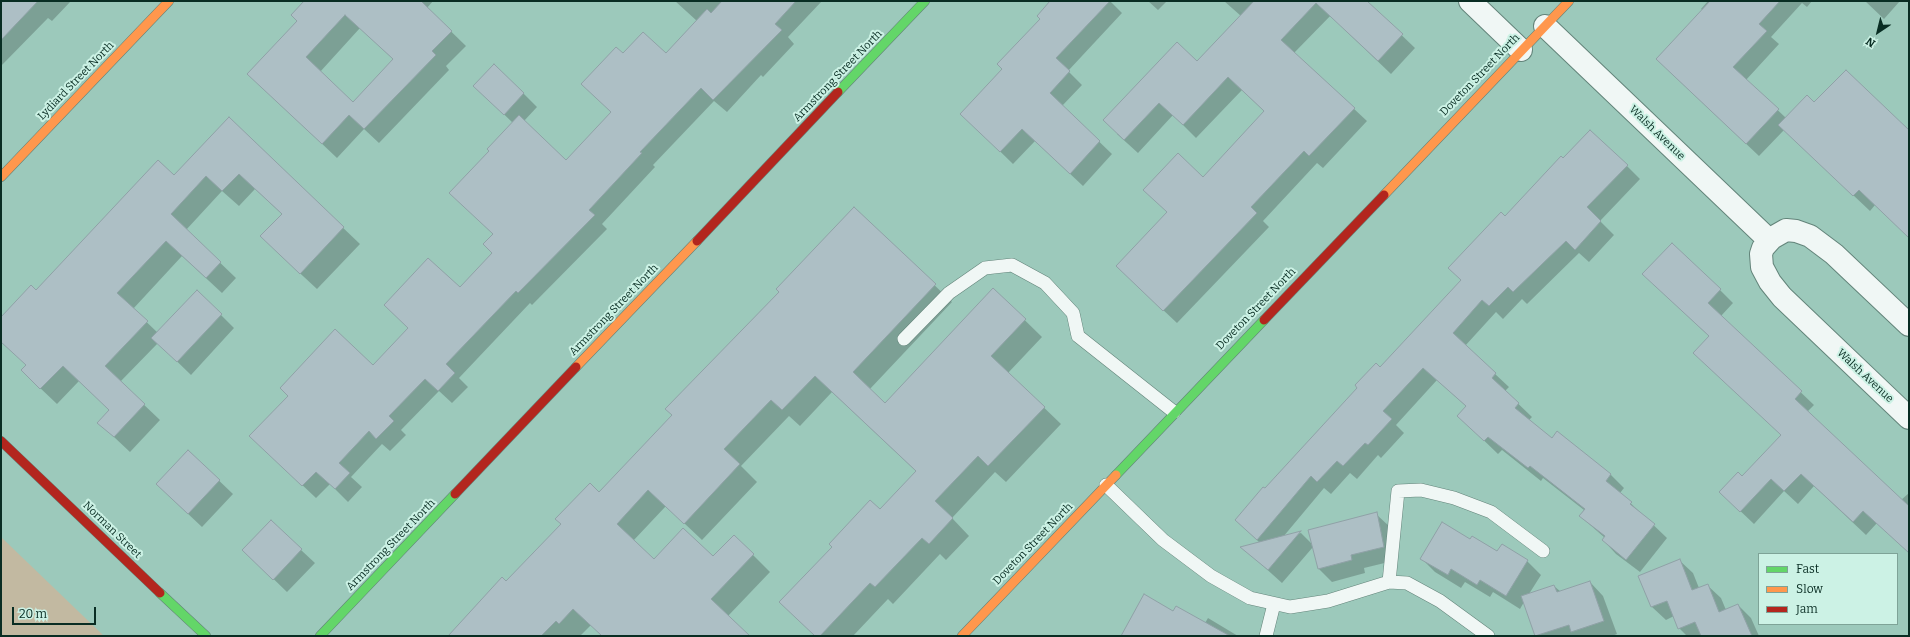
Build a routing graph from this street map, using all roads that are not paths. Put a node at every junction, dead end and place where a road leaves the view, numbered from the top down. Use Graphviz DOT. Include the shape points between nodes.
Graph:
graph roads {
  1 [pos="169,1"];
  2 [pos="925,1"];
  3 [pos="1470,1"];
  4 [pos="1569,1"];
  5 [pos="1545,26"];
  6 [pos="1521,50"];
  7 [pos="1,177"];
  8 [pos="1769,240"];
  9 [pos="1909,325"];
  10 [pos="904,340"];
  11 [pos="1174,412"];
  12 [pos="1909,418"];
  13 [pos="1,441"];
  14 [pos="1106,485"];
  15 [pos="1543,550"];
  16 [pos="1388,582"];
  17 [pos="1274,604"];
  18 [pos="206,636"];
  19 [pos="320,636"];
  20 [pos="962,636"];
  21 [pos="1266,636"];
  22 [pos="1488,636"];
  1 -- 7 [label="street, Lydiard Street North"];
  2 -- 19 [label="street, Armstrong Street North"];
  3 -- 6 [label="street"];
  4 -- 5 [label="street, Doveton Street North"];
  5 -- 6 [label="street, Doveton Street North"];
  5 -- 8 [label="street, Walsh Avenue"];
  6 -- 11 [label="street, Doveton Street North"];
  8 -- 9 [label="street" via="1786,230 1796,230 1810,236 1834,254"];
  8 -- 12 [label="street, Walsh Avenue" via="1763,248 1761,260 1764,273 1776,289"];
  10 -- 11 [label="lane" via="949,293 986,268 1012,265 1045,283 1073,313 1078,336"];
  11 -- 14 [label="street, Doveton Street North"];
  13 -- 18 [label="street, Norman Street"];
  14 -- 17 [label="lane" via="1163,540 1211,576 1250,598"];
  14 -- 20 [label="street, Doveton Street North"];
  15 -- 16 [label="lane" via="1491,512 1454,498 1421,490 1398,491"];
  16 -- 17 [label="lane" via="1320,602 1290,607"];
  16 -- 22 [label="lane" via="1407,583 1440,601"];
  17 -- 21 [label="lane"];
}
